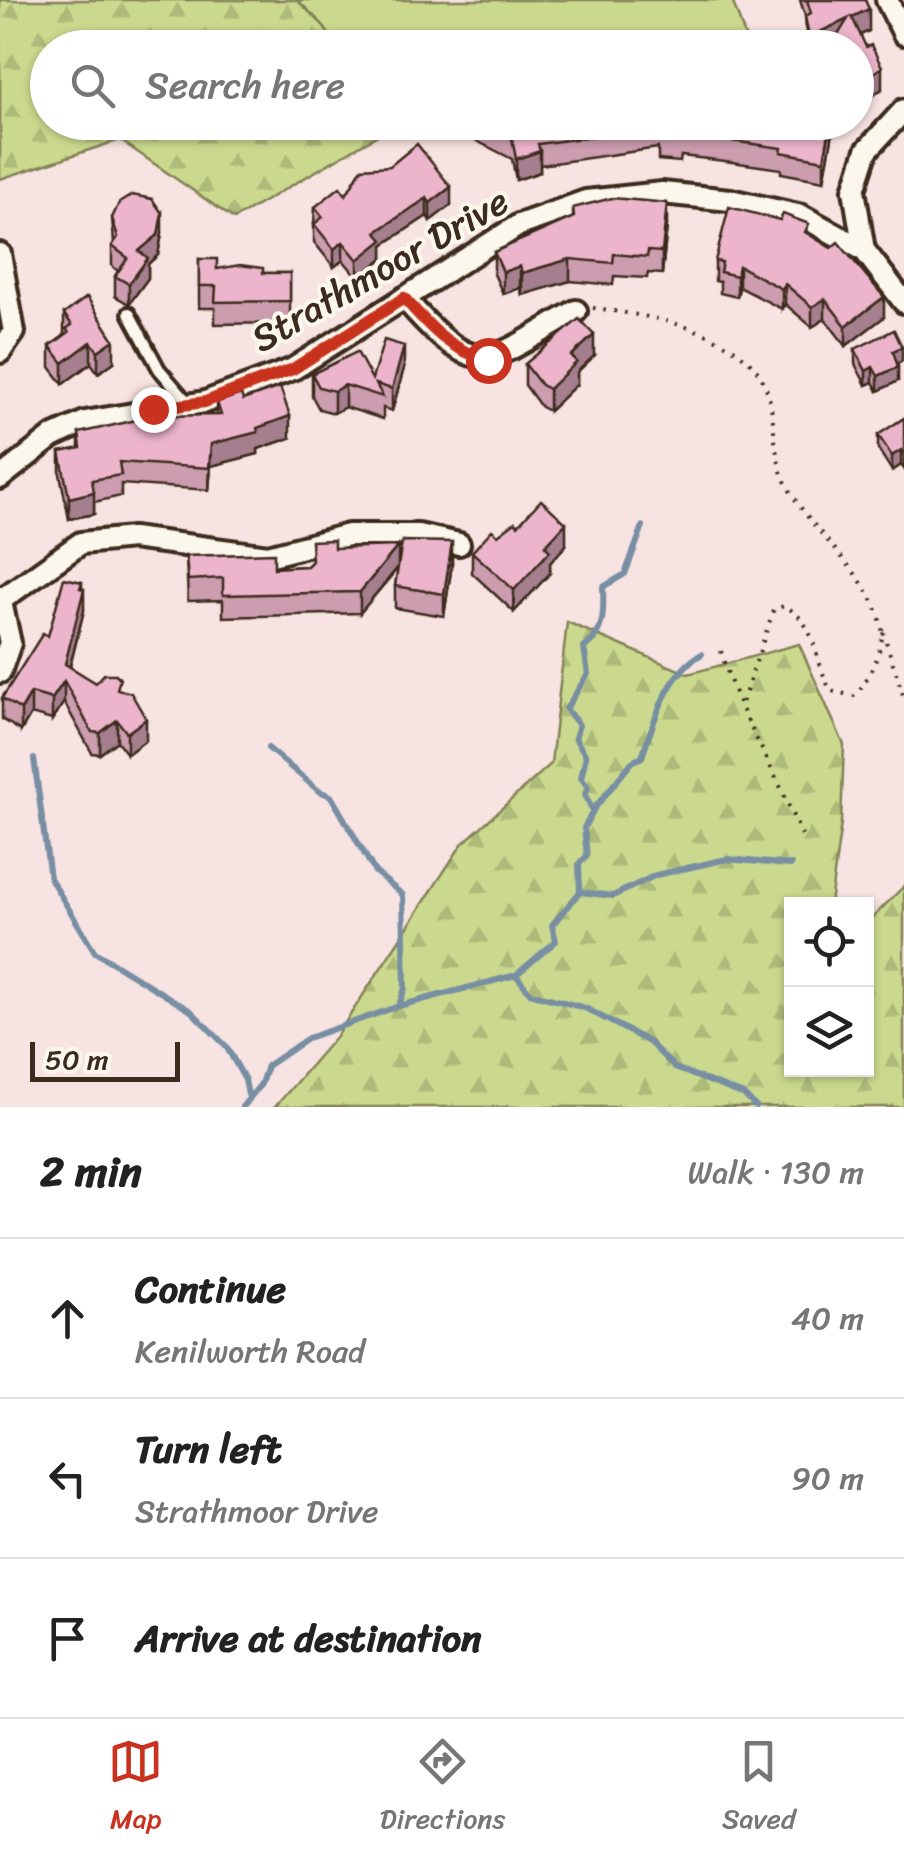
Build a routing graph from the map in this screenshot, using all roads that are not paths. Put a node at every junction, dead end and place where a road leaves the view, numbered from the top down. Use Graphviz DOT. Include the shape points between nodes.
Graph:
graph roads {
  1 [pos="888,0"];
  2 [pos="904,34"];
  3 [pos="904,110"];
  4 [pos="864,250"];
  5 [pos="0,254"];
  6 [pos="404,298"];
  7 [pos="904,302"];
  8 [pos="576,311"];
  9 [pos="129,313"];
  10 [pos="0,352"];
  11 [pos="190,404"];
  12 [pos="0,478"];
  13 [pos="459,544"];
  14 [pos="0,598"];
  15 [pos="0,672"];
  1 -- 2 [label="street"];
  3 -- 4 [label="street" via="857,171 856,219"];
  4 -- 6 [label="street, Strathmoor Drive" via="802,216 730,200 643,195 586,201 520,225"];
  4 -- 7 [label="street"];
  5 -- 10 [label="street" via="14,332"];
  6 -- 8 [label="street" via="437,336 463,354 488,360"];
  6 -- 11 [label="street, Strathmoor Drive" via="293,369"];
  9 -- 11 [label="lane" via="159,370"];
  11 -- 12 [label="street, Strathmoor Drive" via="85,422 52,437"];
  13 -- 14 [label="street" via="418,535 348,535 268,556 132,538 81,544"];
  14 -- 15 [label="street" via="10,643"];
}
